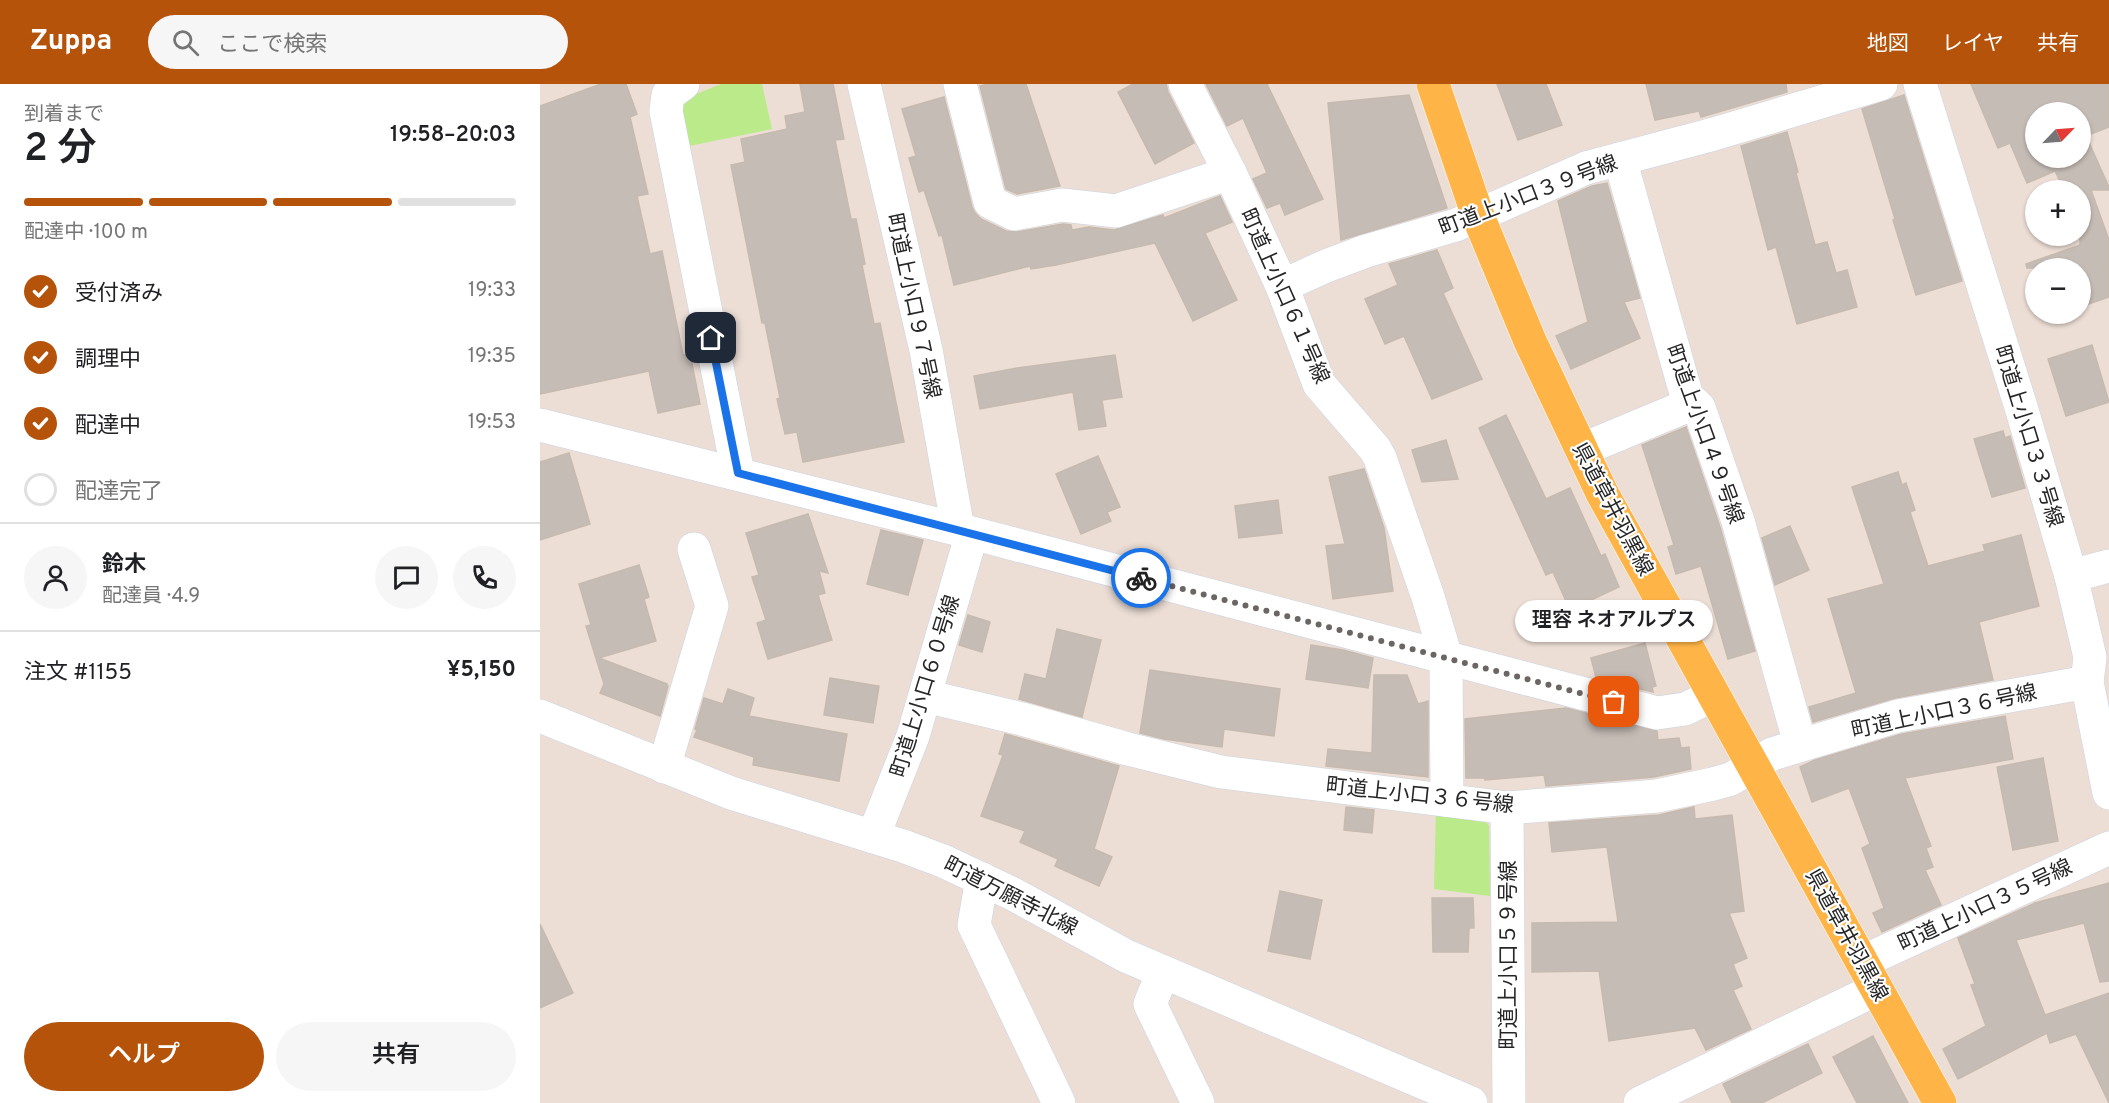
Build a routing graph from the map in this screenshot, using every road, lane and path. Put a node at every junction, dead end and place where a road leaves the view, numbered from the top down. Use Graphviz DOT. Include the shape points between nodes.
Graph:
graph roads {
  1 [pos="683,84"];
  2 [pos="864,84"];
  3 [pos="960,84"];
  4 [pos="1185,84"];
  5 [pos="1433,84"];
  6 [pos="1881,84"];
  7 [pos="1920,84"];
  8 [pos="1926,84"];
  9 [pos="1947,84"];
  10 [pos="1620,159"];
  11 [pos="1230,173"];
  12 [pos="1478,216"];
  13 [pos="1282,286"];
  14 [pos="1694,403"];
  15 [pos="540,425"];
  16 [pos="1581,450"];
  17 [pos="738,473"];
  18 [pos="965,531"];
  19 [pos="694,549"];
  20 [pos="2109,566"];
  21 [pos="2071,576"];
  22 [pos="1446,657"];
  23 [pos="2087,682"];
  24 [pos="1714,695"];
  25 [pos="925,696"];
  26 [pos="540,716"];
  27 [pos="1800,744"];
  28 [pos="664,766"];
  29 [pos="1754,767"];
  30 [pos="2109,793"];
  31 [pos="1447,800"];
  32 [pos="1507,808"];
  33 [pos="873,837"];
  34 [pos="2109,848"];
  35 [pos="982,879"];
  36 [pos="1163,972"];
  37 [pos="1869,975"];
  38 [pos="1059,1103"];
  39 [pos="1198,1103"];
  40 [pos="1471,1103"];
  41 [pos="1509,1103"];
  42 [pos="1640,1103"];
  43 [pos="1940,1103"];
  1 -- 17 [label="street" via="668,95 666,111"];
  2 -- 18 [label="street, 町道上小口９７号線"];
  3 -- 11 [label="street" via="990,202 1014,214 1062,205 1116,211"];
  4 -- 11 [label="street, 町道上小口６１号線"];
  5 -- 12 [label="main road, 県道草井羽黒線"];
  6 -- 10 [label="street, 町道上小口３９号線"];
  7 -- 21 [label="street, 町道上小口３３号線"];
  8 -- 9 [label="street"];
  10 -- 12 [label="street, 町道上小口３９号線" via="1586,168"];
  10 -- 14 [label="street, 町道上小口４９号線" via="1687,397"];
  11 -- 13 [label="street, 町道上小口６１号線"];
  12 -- 13 [label="street, 町道上小口３９号線" via="1366,251"];
  12 -- 16 [label="main road, 県道草井羽黒線"];
  13 -- 22 [label="street, 町道上小口６１号線" via="1319,384 1380,458"];
  14 -- 16 [label="street"];
  14 -- 27 [label="street, 町道上小口４９号線" via="1738,521"];
  15 -- 17 [label="street"];
  16 -- 24 [label="main road, 県道草井羽黒線"];
  17 -- 18 [label="street"];
  18 -- 22 [label="street"];
  18 -- 25 [label="street, 町道上小口６０号線"];
  19 -- 28 [label="street" via="712,606"];
  20 -- 21 [label="street"];
  21 -- 23 [label="street, 町道上小口３３号線" via="2090,657"];
  22 -- 24 [label="street" via="1657,713 1685,709"];
  22 -- 31 [label="street, 町道上小口６１号線"];
  23 -- 27 [label="street, 町道上小口３６号線" via="1898,716"];
  23 -- 30 [label="street, 町道上小口３３号線"];
  24 -- 29 [label="main road, 県道草井羽黒線"];
  25 -- 31 [label="street, 町道上小口３６号線" via="1221,772"];
  25 -- 33 [label="street, 町道上小口６０号線" via="914,735"];
  26 -- 28 [label="street, 町道万願寺北線"];
  27 -- 29 [label="street, 町道上小口３６号線" via="1772,753"];
  28 -- 33 [label="street, 町道万願寺北線" via="776,809"];
  29 -- 32 [label="street, 町道上小口３６号線" via="1731,779 1657,796"];
  29 -- 37 [label="main road, 県道草井羽黒線"];
  31 -- 32 [label="street, 町道上小口３６号線"];
  32 -- 41 [label="street, 町道上小口５９号線"];
  33 -- 35 [label="street, 町道万願寺北線"];
  34 -- 37 [label="street, 町道上小口３５号線"];
  35 -- 36 [label="street, 町道万願寺北線"];
  35 -- 38 [label="street" via="974,925"];
  36 -- 39 [label="street" via="1150,1004"];
  36 -- 40 [label="street, 町道万願寺北線"];
  37 -- 42 [label="street, 町道上小口３５号線"];
  37 -- 43 [label="main road, 県道草井羽黒線"];
}
